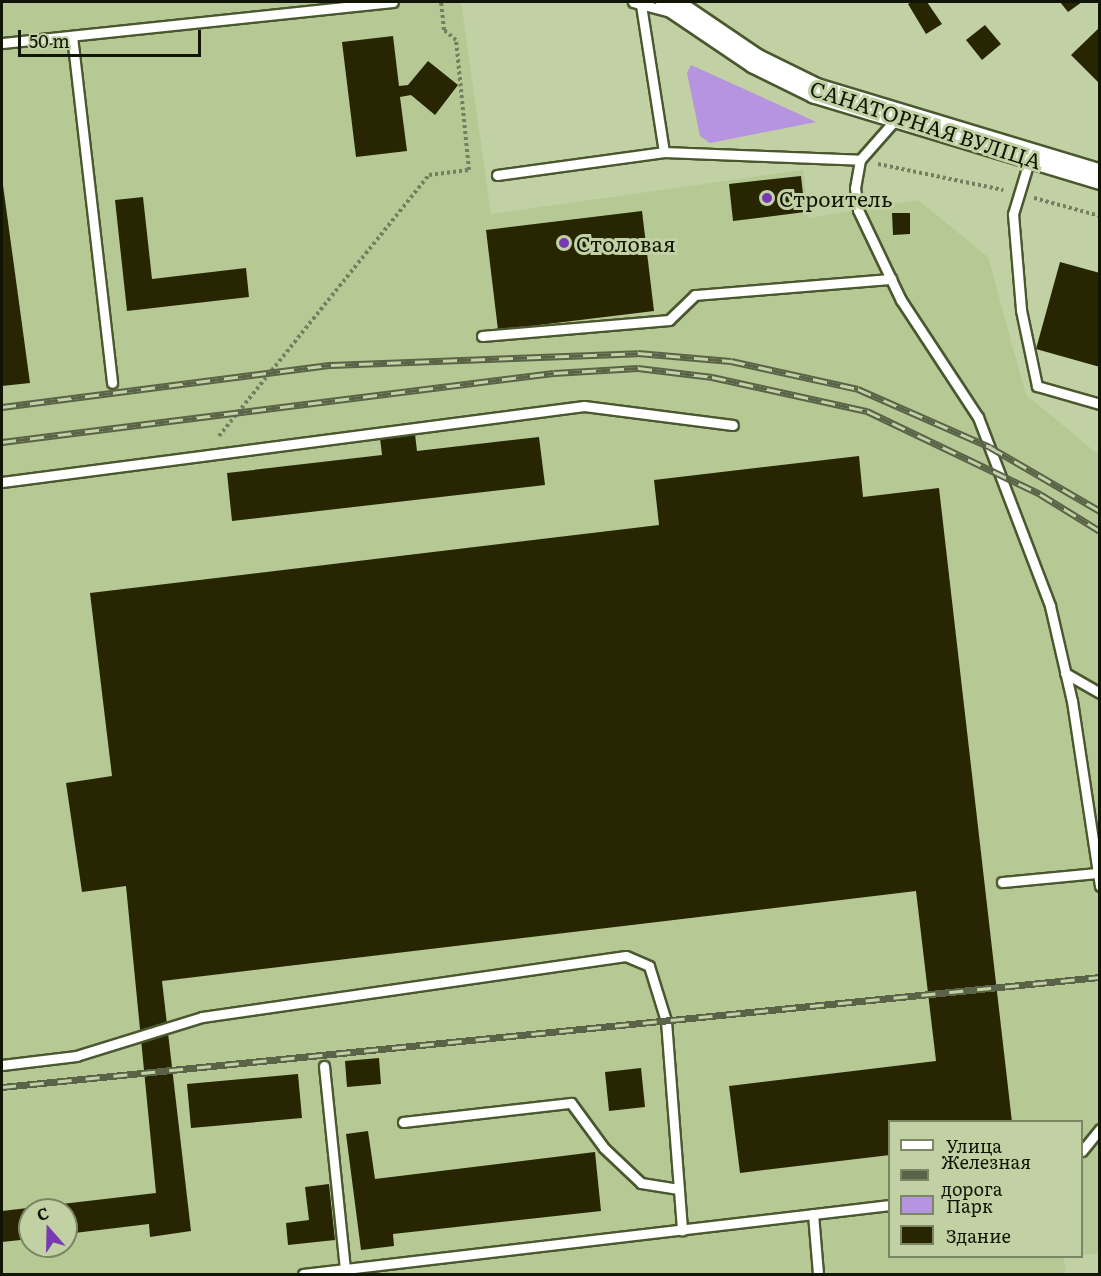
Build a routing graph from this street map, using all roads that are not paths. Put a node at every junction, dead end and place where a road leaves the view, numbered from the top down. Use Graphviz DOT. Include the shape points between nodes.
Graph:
graph roads {
  1 [pos="393,2"];
  2 [pos="637,3"];
  3 [pos="675,8"];
  4 [pos="72,36"];
  5 [pos="2,43"];
  6 [pos="896,118"];
  7 [pos="664,152"];
  8 [pos="1030,157"];
  9 [pos="860,160"];
  10 [pos="497,175"];
  11 [pos="1100,177"];
  12 [pos="891,279"];
  13 [pos="482,336"];
  14 [pos="112,383"];
  15 [pos="1100,404"];
  16 [pos="733,425"];
  17 [pos="2,482"];
  18 [pos="1065,673"];
  19 [pos="1100,693"];
  20 [pos="1098,873"];
  21 [pos="1002,882"];
  22 [pos="1100,886"];
  23 [pos="2,1065"];
  24 [pos="324,1066"];
  25 [pos="403,1122"];
  26 [pos="1100,1129"];
  27 [pos="1083,1149"];
  28 [pos="679,1189"];
  29 [pos="888,1205"];
  30 [pos="813,1214"];
  31 [pos="682,1230"];
  32 [pos="390,1269"];
  33 [pos="345,1270"];
  34 [pos="303,1275"];
  35 [pos="818,1275"];
  1 -- 4 [label="lane"];
  2 -- 3 [label="lane"];
  2 -- 7 [label="lane"];
  3 -- 6 [label="street, САНАТОРНАЯ ВУЛІЦА" via="816,91"];
  4 -- 5 [label="lane"];
  4 -- 14 [label="lane"];
  6 -- 8 [label="street, САНАТОРНАЯ ВУЛІЦА"];
  6 -- 9 [label="lane"];
  7 -- 9 [label="lane"];
  7 -- 10 [label="lane"];
  8 -- 11 [label="street, САНАТОРНАЯ ВУЛІЦА"];
  8 -- 15 [label="lane" via="1013,214 1021,310 1038,386"];
  9 -- 12 [label="lane" via="855,188 858,210"];
  12 -- 13 [label="lane" via="694,295 669,320"];
  12 -- 18 [label="lane" via="978,417 1050,606"];
  16 -- 17 [label="lane" via="584,406"];
  18 -- 19 [label="lane"];
  18 -- 20 [label="lane"];
  20 -- 21 [label="lane"];
  20 -- 22 [label="lane"];
  23 -- 28 [label="lane" via="76,1056 202,1017 626,956 649,966 666,1021"];
  24 -- 33 [label="lane"];
  25 -- 28 [label="lane" via="571,1103 604,1148 641,1183"];
  26 -- 27 [label="lane"];
  28 -- 31 [label="lane"];
  29 -- 30 [label="lane"];
  30 -- 31 [label="lane"];
  30 -- 35 [label="lane"];
  31 -- 32 [label="lane"];
  32 -- 33 [label="lane"];
  33 -- 34 [label="lane"];
}
